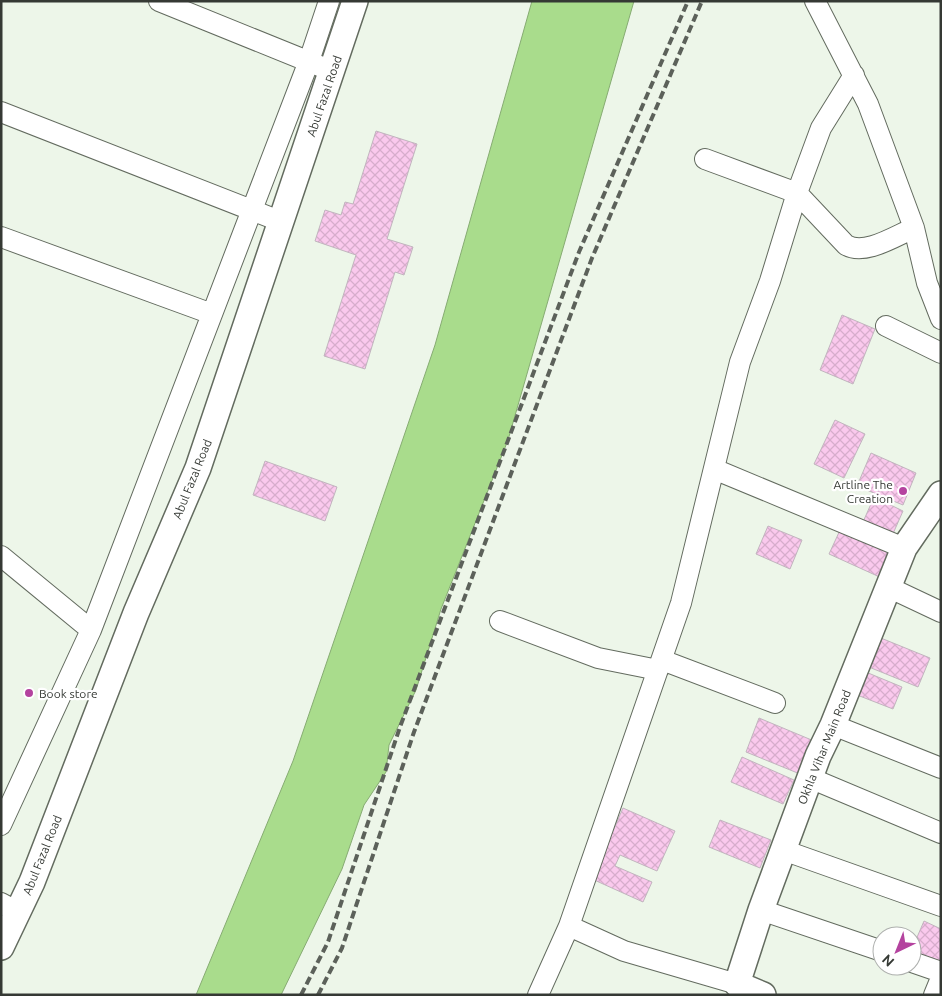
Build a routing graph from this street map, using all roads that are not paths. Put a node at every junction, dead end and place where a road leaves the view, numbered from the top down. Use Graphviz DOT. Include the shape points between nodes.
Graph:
graph roads {
  1 [pos="159,1"];
  2 [pos="329,1"];
  3 [pos="355,1"];
  4 [pos="815,1"];
  5 [pos="310,61"];
  6 [pos="332,71"];
  7 [pos="854,75"];
  8 [pos="1,112"];
  9 [pos="705,159"];
  10 [pos="796,193"];
  11 [pos="252,211"];
  12 [pos="282,222"];
  13 [pos="914,228"];
  14 [pos="1,237"];
  15 [pos="212,314"];
  16 [pos="941,319"];
  17 [pos="886,326"];
  18 [pos="941,353"];
  19 [pos="714,469"];
  20 [pos="941,494"];
  21 [pos="904,548"];
  22 [pos="1,556"];
  23 [pos="888,587"];
  24 [pos="941,612"];
  25 [pos="500,621"];
  26 [pos="91,630"];
  27 [pos="660,665"];
  28 [pos="775,703"];
  29 [pos="834,725"];
  30 [pos="941,768"];
  31 [pos="810,778"];
  32 [pos="1,826"];
  33 [pos="941,833"];
  34 [pos="784,850"];
  35 [pos="941,906"];
  36 [pos="10,907"];
  37 [pos="761,910"];
  38 [pos="569,926"];
  39 [pos="1,946"];
  40 [pos="872,948"];
  41 [pos="922,965"];
  42 [pos="941,972"];
  43 [pos="941,978"];
  44 [pos="737,984"];
  45 [pos="538,995"];
  46 [pos="763,995"];
  47 [pos="934,995"];
  1 -- 5 [label="street"];
  2 -- 5 [label="street"];
  3 -- 6 [label="street, Abul Fazal Road"];
  4 -- 7 [label="street"];
  5 -- 6 [label="street"];
  5 -- 11 [label="street"];
  6 -- 12 [label="street, Abul Fazal Road"];
  7 -- 10 [label="street" via="821,128"];
  7 -- 13 [label="street"];
  8 -- 11 [label="street"];
  9 -- 10 [label="street"];
  10 -- 13 [label="street" via="853,249 868,247"];
  10 -- 19 [label="street" via="770,281 740,362"];
  11 -- 12 [label="street"];
  11 -- 15 [label="street"];
  12 -- 36 [label="street, Abul Fazal Road" via="198,468 136,613 32,882"];
  13 -- 16 [label="street" via="927,283"];
  14 -- 15 [label="street"];
  15 -- 26 [label="street"];
  17 -- 18 [label="street"];
  19 -- 21 [label="street"];
  19 -- 27 [label="street" via="680,603"];
  20 -- 21 [label="street, Okhla Vihar Main Road"];
  21 -- 23 [label="street, Okhla Vihar Main Road"];
  22 -- 26 [label="street"];
  23 -- 24 [label="street"];
  23 -- 29 [label="street, Okhla Vihar Main Road"];
  25 -- 27 [label="street" via="598,658"];
  26 -- 32 [label="street"];
  27 -- 28 [label="street"];
  27 -- 38 [label="street"];
  29 -- 30 [label="street"];
  29 -- 31 [label="street, Okhla Vihar Main Road"];
  31 -- 33 [label="street"];
  31 -- 34 [label="street, Okhla Vihar Main Road"];
  34 -- 35 [label="street"];
  34 -- 37 [label="street, Okhla Vihar Main Road"];
  36 -- 39 [label="street, Abul Fazal Road"];
  37 -- 40 [label="street"];
  37 -- 44 [label="street, Okhla Vihar Main Road"];
  38 -- 44 [label="street" via="624,951"];
  38 -- 45 [label="street"];
  41 -- 42 [label="street"];
  43 -- 47 [label="street"];
  44 -- 46 [label="street"];
}
